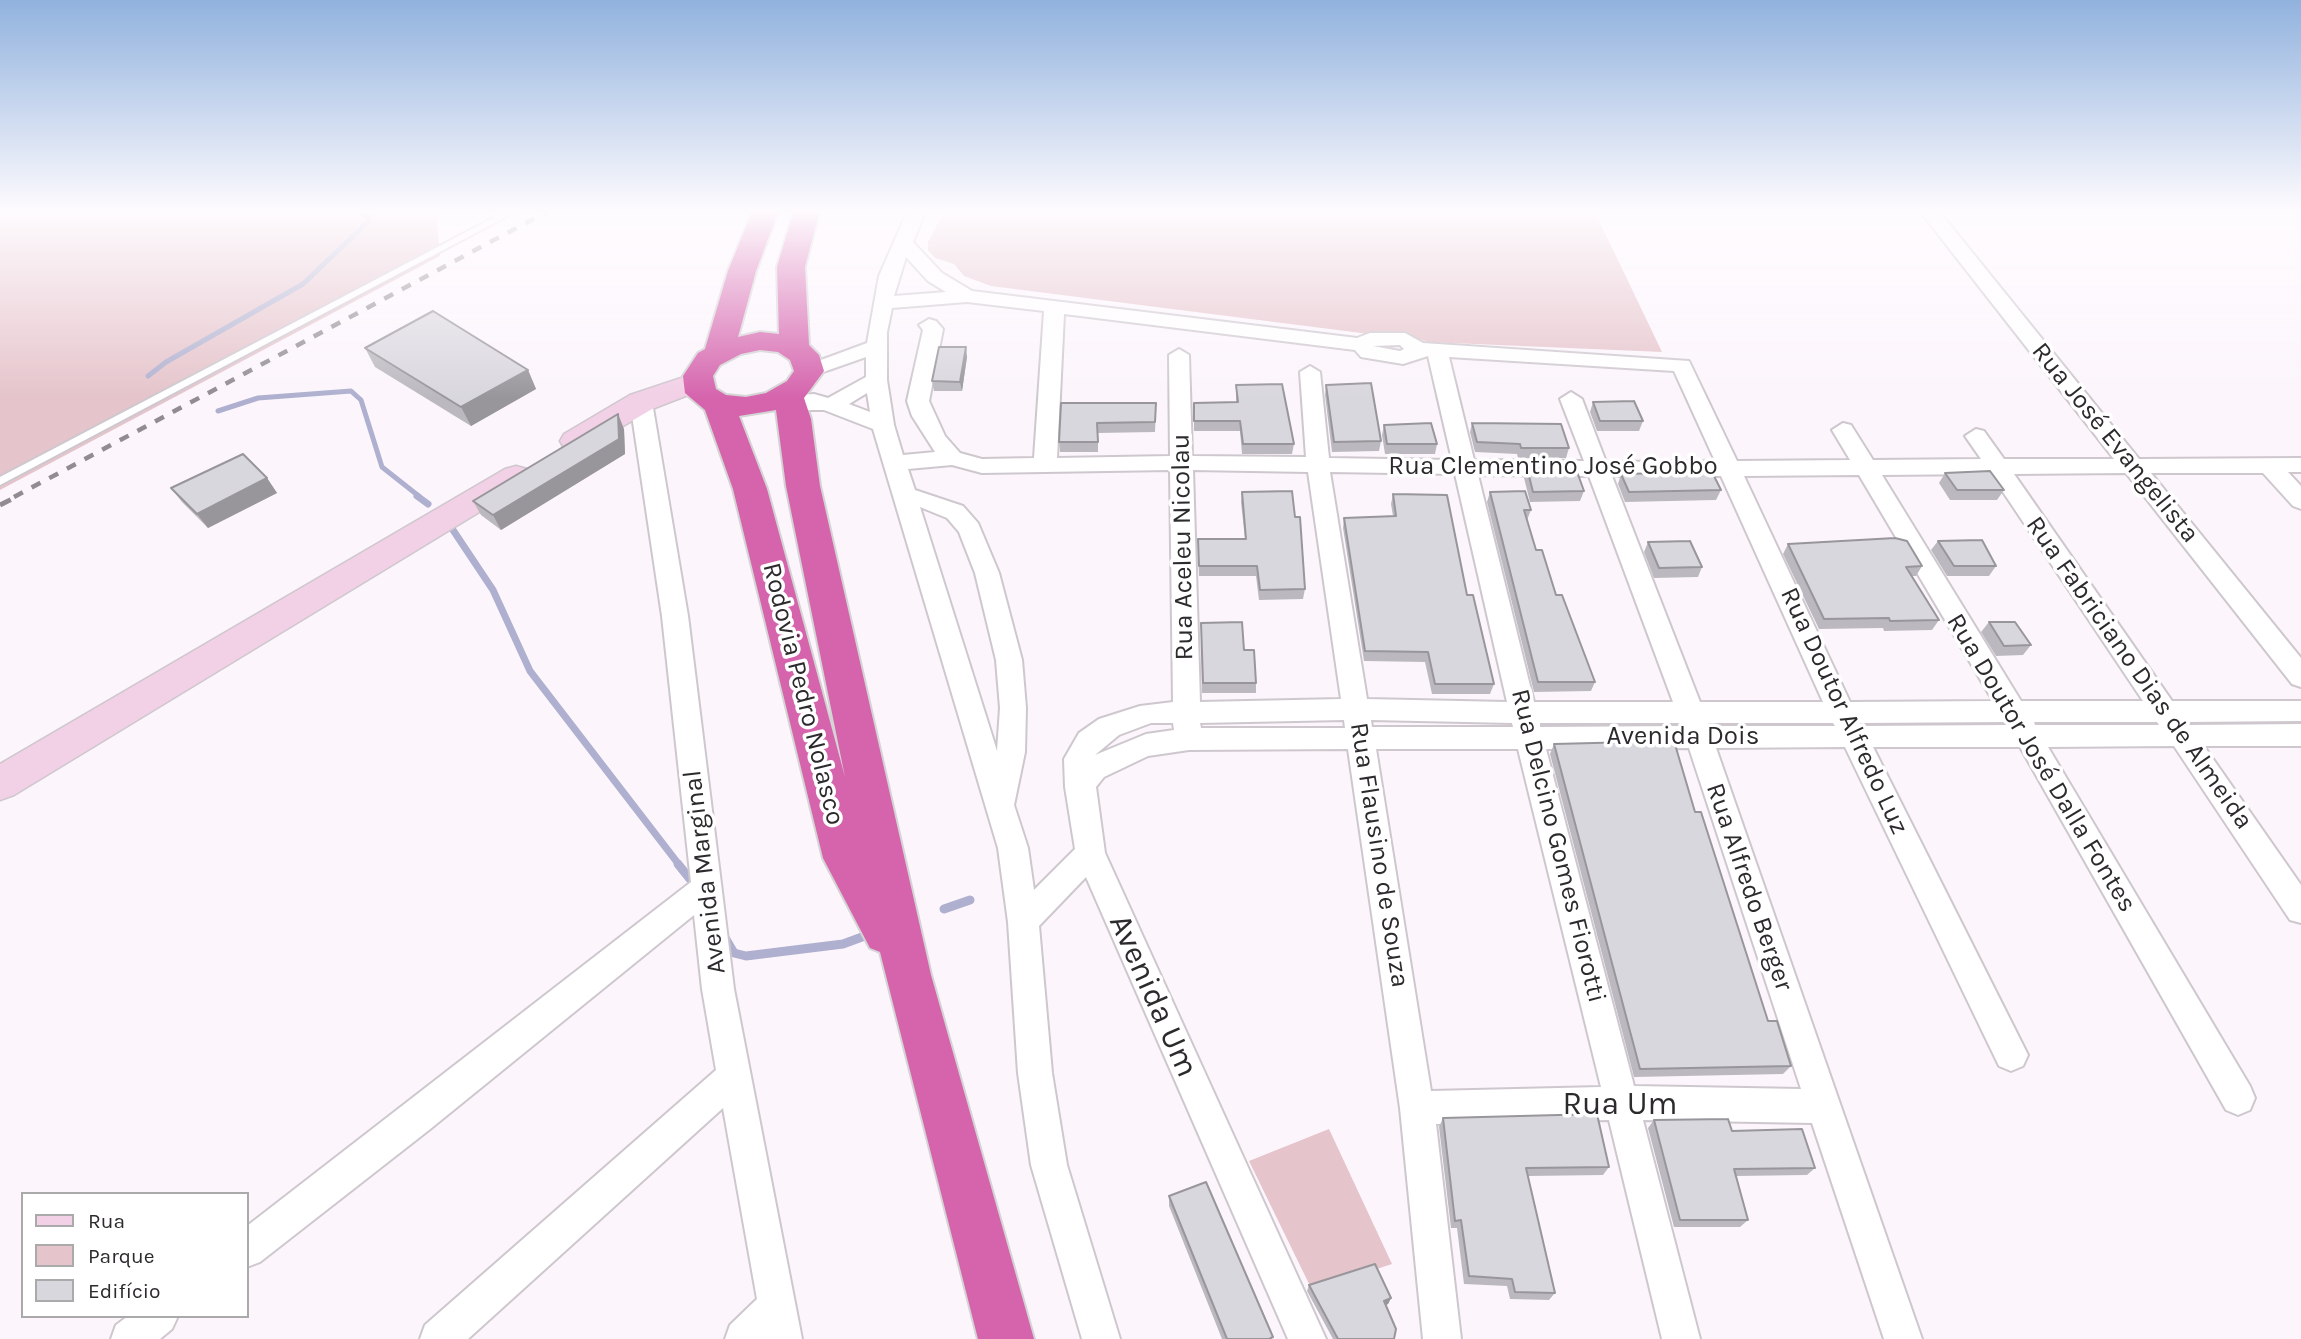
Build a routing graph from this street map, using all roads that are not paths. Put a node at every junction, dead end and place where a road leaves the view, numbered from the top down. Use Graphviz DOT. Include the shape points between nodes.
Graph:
graph roads {
  1 [pos="395,272"];
  2 [pos="741,272"];
  3 [pos="792,272"];
  4 [pos="890,272"];
  5 [pos="931,272"];
  6 [pos="1979,272"];
  7 [pos="967,296"];
  8 [pos="884,303"];
  9 [pos="1054,309"];
  10 [pos="929,325"];
  11 [pos="876,347"];
  12 [pos="1426,351"];
  13 [pos="1178,355"];
  14 [pos="1310,372"];
  15 [pos="712,380"];
  16 [pos="876,380"];
  17 [pos="802,384"];
  18 [pos="1571,399"];
  19 [pos="641,402"];
  20 [pos="883,425"];
  21 [pos="1843,430"];
  22 [pos="1976,436"];
  23 [pos="953,457"];
  24 [pos="897,463"];
  25 [pos="1182,463"];
  26 [pos="1045,465"];
  27 [pos="2269,465"];
  28 [pos="2301,465"];
  29 [pos="1318,466"];
  30 [pos="2135,466"];
  31 [pos="1864,467"];
  32 [pos="1997,467"];
  33 [pos="1464,468"];
  34 [pos="1730,468"];
  35 [pos="1597,469"];
  36 [pos="0,481"];
  37 [pos="903,495"];
  38 [pos="2301,501"];
  39 [pos="2301,677"];
  40 [pos="1842,711"];
  41 [pos="2012,711"];
  42 [pos="2166,711"];
  43 [pos="2301,711"];
  44 [pos="1359,723"];
  45 [pos="1695,724"];
  46 [pos="1187,725"];
  47 [pos="1527,725"];
  48 [pos="2301,735"];
  49 [pos="2027,736"];
  50 [pos="2183,736"];
  51 [pos="1854,737"];
  52 [pos="0,784"];
  53 [pos="1079,787"];
  54 [pos="1001,805"];
  55 [pos="1090,853"];
  56 [pos="706,888"];
  57 [pos="2301,910"];
  58 [pos="1023,922"];
  59 [pos="908,975"];
  60 [pos="2011,1055"];
  61 [pos="734,1076"];
  62 [pos="2238,1098"];
  63 [pos="1622,1103"];
  64 [pos="1823,1105"];
  65 [pos="1418,1108"];
  66 [pos="248,1248"];
  67 [pos="156,1318"];
  68 [pos="780,1323"];
  69 [pos="130,1339"];
  70 [pos="439,1339"];
  71 [pos="744,1339"];
  72 [pos="1006,1339"];
  73 [pos="1101,1339"];
  74 [pos="1307,1339"];
  75 [pos="1442,1339"];
  76 [pos="1681,1339"];
  77 [pos="1903,1339"];
  1 -- 36 [label="lane"];
  2 -- 15 [label="highway"];
  3 -- 17 [label="highway, Rodovia Pedro Nolasco"];
  4 -- 8 [label="street"];
  5 -- 7 [label="street"];
  6 -- 30 [label="street, Rua José Evangelista"];
  7 -- 8 [label="street"];
  7 -- 9 [label="street"];
  8 -- 11 [label="street"];
  9 -- 12 [label="street" via="1361,345 1370,339 1405,340"];
  9 -- 26 [label="street"];
  10 -- 23 [label="street" via="933,329 918,401 936,440"];
  11 -- 16 [label="street"];
  11 -- 17 [label="street"];
  12 -- 33 [label="street, Rua Delcino Gomes Fiorotti"];
  12 -- 34 [label="street, Rua Doutor Alfredo Luz" via="1682,365"];
  13 -- 25 [label="street, Rua Aceleu Nicolau"];
  14 -- 29 [label="street, Rua Flausino de Souza"];
  15 -- 17 [label="highway" via="746,407 775,401"];
  15 -- 17 [label="highway" via="732,347 760,341 786,344"];
  15 -- 19 [label="street"];
  15 -- 59 [label="highway, Rodovia Pedro Nolasco" via="750,489 845,858"];
  16 -- 17 [label="street"];
  16 -- 20 [label="street"];
  17 -- 20 [label="street"];
  17 -- 59 [label="highway, Rodovia Pedro Nolasco" via="795,419 803,486"];
  18 -- 35 [label="street, Rua Alfredo Berger"];
  19 -- 52 [label="street"];
  19 -- 56 [label="street, Avenida Marginal" via="675,616"];
  20 -- 24 [label="street"];
  21 -- 31 [label="street, Rua Doutor José Dalla Fontes"];
  22 -- 32 [label="street, Rua Fabriciano Dias de Almeida"];
  23 -- 24 [label="street"];
  23 -- 26 [label="street, Rua Clementino José Gobbo" via="982,466"];
  24 -- 37 [label="street"];
  25 -- 26 [label="street, Rua Clementino José Gobbo"];
  25 -- 29 [label="street, Rua Clementino José Gobbo"];
  25 -- 46 [label="street, Rua Aceleu Nicolau"];
  27 -- 28 [label="street, Rua Clementino José Gobbo"];
  27 -- 30 [label="street, Rua Clementino José Gobbo"];
  27 -- 38 [label="street"];
  29 -- 33 [label="street, Rua Clementino José Gobbo"];
  29 -- 44 [label="street, Rua Flausino de Souza"];
  30 -- 32 [label="street, Rua Clementino José Gobbo"];
  30 -- 39 [label="street, Rua José Evangelista"];
  31 -- 32 [label="street, Rua Clementino José Gobbo"];
  31 -- 34 [label="street, Rua Clementino José Gobbo"];
  31 -- 41 [label="street, Rua Doutor José Dalla Fontes"];
  32 -- 42 [label="street, Rua Fabriciano Dias de Almeida"];
  33 -- 35 [label="street, Rua Clementino José Gobbo"];
  33 -- 47 [label="street, Rua Delcino Gomes Fiorotti"];
  34 -- 35 [label="street, Rua Clementino José Gobbo"];
  34 -- 40 [label="street, Rua Doutor Alfredo Luz"];
  35 -- 45 [label="street, Rua Alfredo Berger"];
  37 -- 54 [label="street"];
  37 -- 54 [label="street" via="955,512 970,529 987,573 1009,660 1013,708"];
  40 -- 41 [label="street, Avenida Dois"];
  40 -- 45 [label="street, Avenida Dois"];
  40 -- 51 [label="street, Rua Doutor Alfredo Luz"];
  41 -- 42 [label="street, Avenida Dois"];
  41 -- 49 [label="street, Rua Doutor José Dalla Fontes"];
  42 -- 43 [label="street, Avenida Dois"];
  42 -- 50 [label="street, Rua Fabriciano Dias de Almeida"];
  44 -- 46 [label="street, Avenida Dois"];
  44 -- 47 [label="street, Avenida Dois"];
  44 -- 65 [label="street, Rua Flausino de Souza"];
  45 -- 47 [label="street, Avenida Dois"];
  45 -- 51 [label="street, Avenida Dois"];
  45 -- 64 [label="street, Rua Alfredo Berger"];
  46 -- 53 [label="street, Avenida Dois" via="1094,769"];
  47 -- 63 [label="street, Rua Delcino Gomes Fiorotti"];
  48 -- 50 [label="street, Avenida Dois"];
  49 -- 50 [label="street, Avenida Dois"];
  49 -- 51 [label="street, Avenida Dois"];
  49 -- 62 [label="street, Rua Doutor José Dalla Fontes"];
  50 -- 57 [label="street, Rua Fabriciano Dias de Almeida"];
  51 -- 60 [label="street, Rua Doutor Alfredo Luz"];
  53 -- 55 [label="street, Avenida Um"];
  54 -- 58 [label="street" via="1013,848"];
  55 -- 58 [label="street"];
  55 -- 74 [label="street, Avenida Um"];
  56 -- 61 [label="street, Avenida Marginal"];
  56 -- 66 [label="street"];
  58 -- 73 [label="street" via="1035,1073 1049,1165"];
  59 -- 72 [label="highway, Rodovia Pedro Nolasco"];
  61 -- 68 [label="street, Avenida Marginal"];
  61 -- 70 [label="street"];
  63 -- 64 [label="street, Rua Um"];
  63 -- 65 [label="street, Rua Um"];
  63 -- 76 [label="street, Rua Delcino Gomes Fiorotti"];
  64 -- 77 [label="street, Rua Alfredo Berger"];
  65 -- 75 [label="street, Rua Flausino de Souza"];
  67 -- 69 [label="street"];
  68 -- 71 [label="street"];
}
